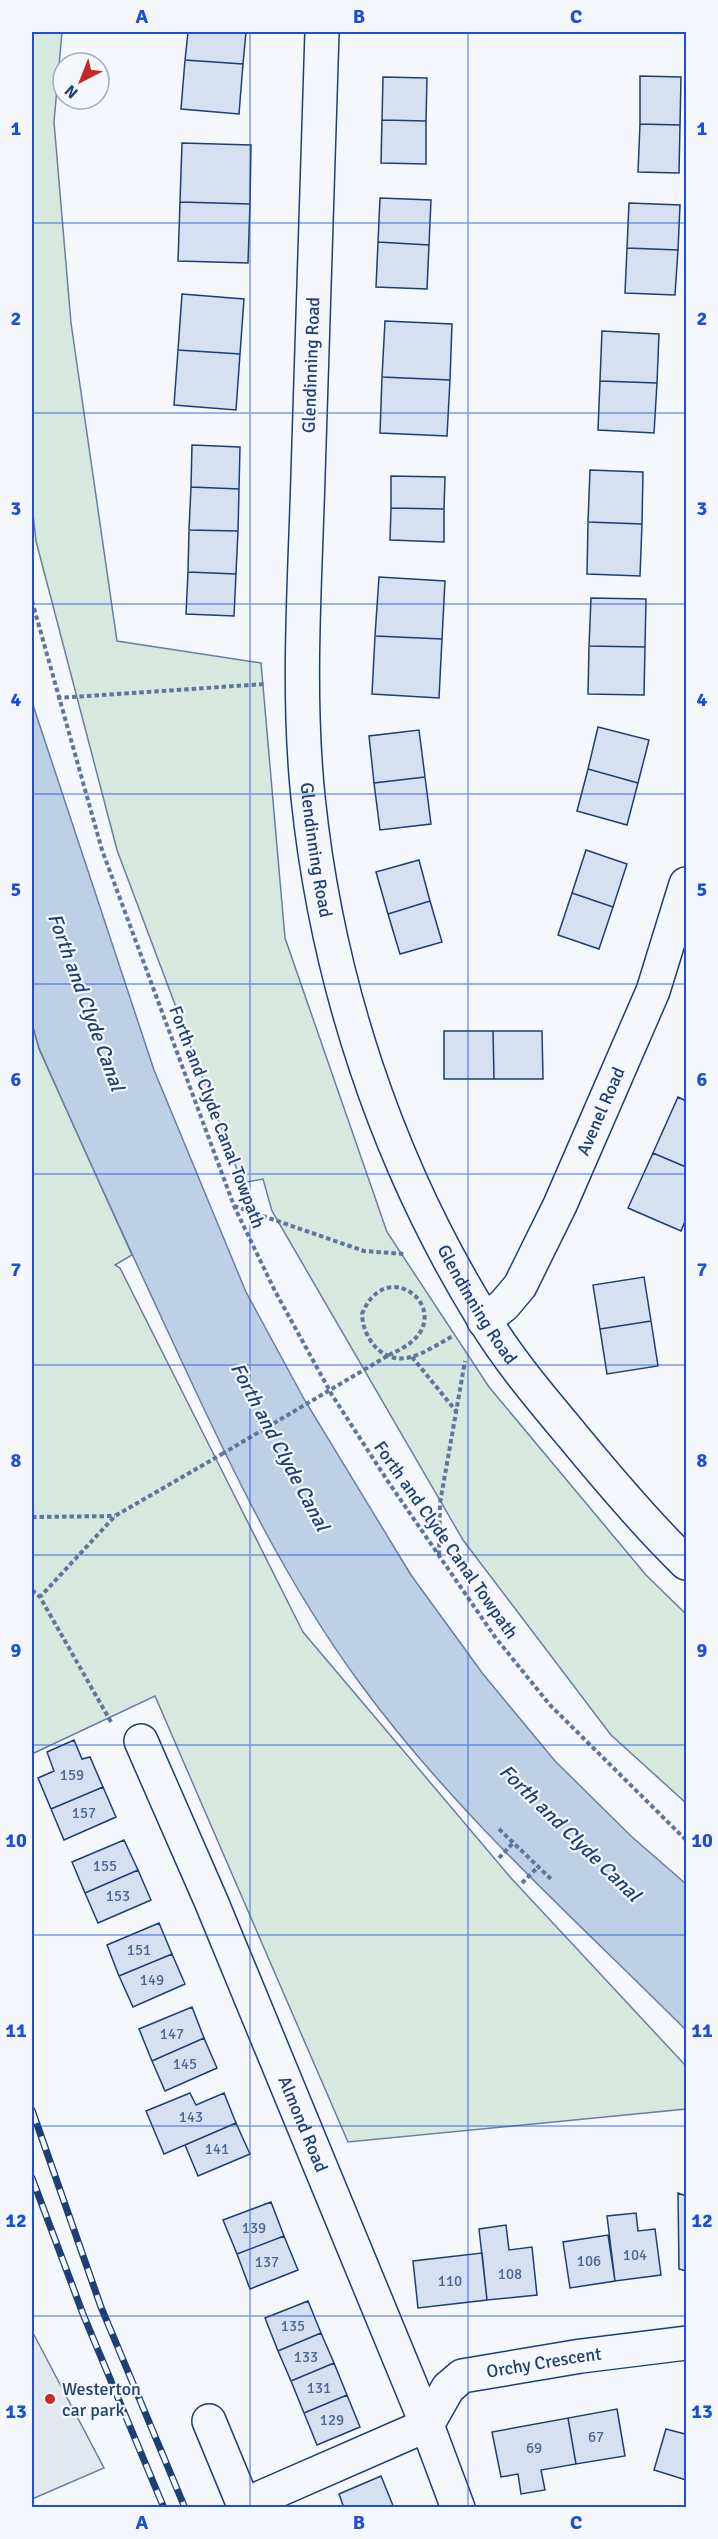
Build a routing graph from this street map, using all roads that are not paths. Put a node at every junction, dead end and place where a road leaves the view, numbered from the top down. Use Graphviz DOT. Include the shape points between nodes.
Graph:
graph roads {
  1 [pos="322,32"];
  2 [pos="687,884"];
  3 [pos="484,1321"];
  4 [pos="687,1563"];
  5 [pos="141,1741"];
  6 [pos="687,2343"];
  7 [pos="209,2421"];
  8 [pos="427,2425"];
  9 [pos="244,2506"];
  10 [pos="458,2508"];
  1 -- 3 [label="street, Glendinning Road" via="302,682 308,798 326,909 353,1028 399,1158 447,1257"];
  2 -- 3 [label="street, Avenel Road" via="653,991 561,1205 520,1286"];
  3 -- 4 [label="street, Glendinning Road" via="537,1394 598,1467"];
  5 -- 8 [label="street, Almond Road"];
  6 -- 8 [label="street, Orchy Crescent" via="569,2357 462,2376 448,2388"];
  7 -- 9 [label="street"];
  8 -- 9 [label="street"];
  8 -- 10 [label="street, Almond Road"];
}
